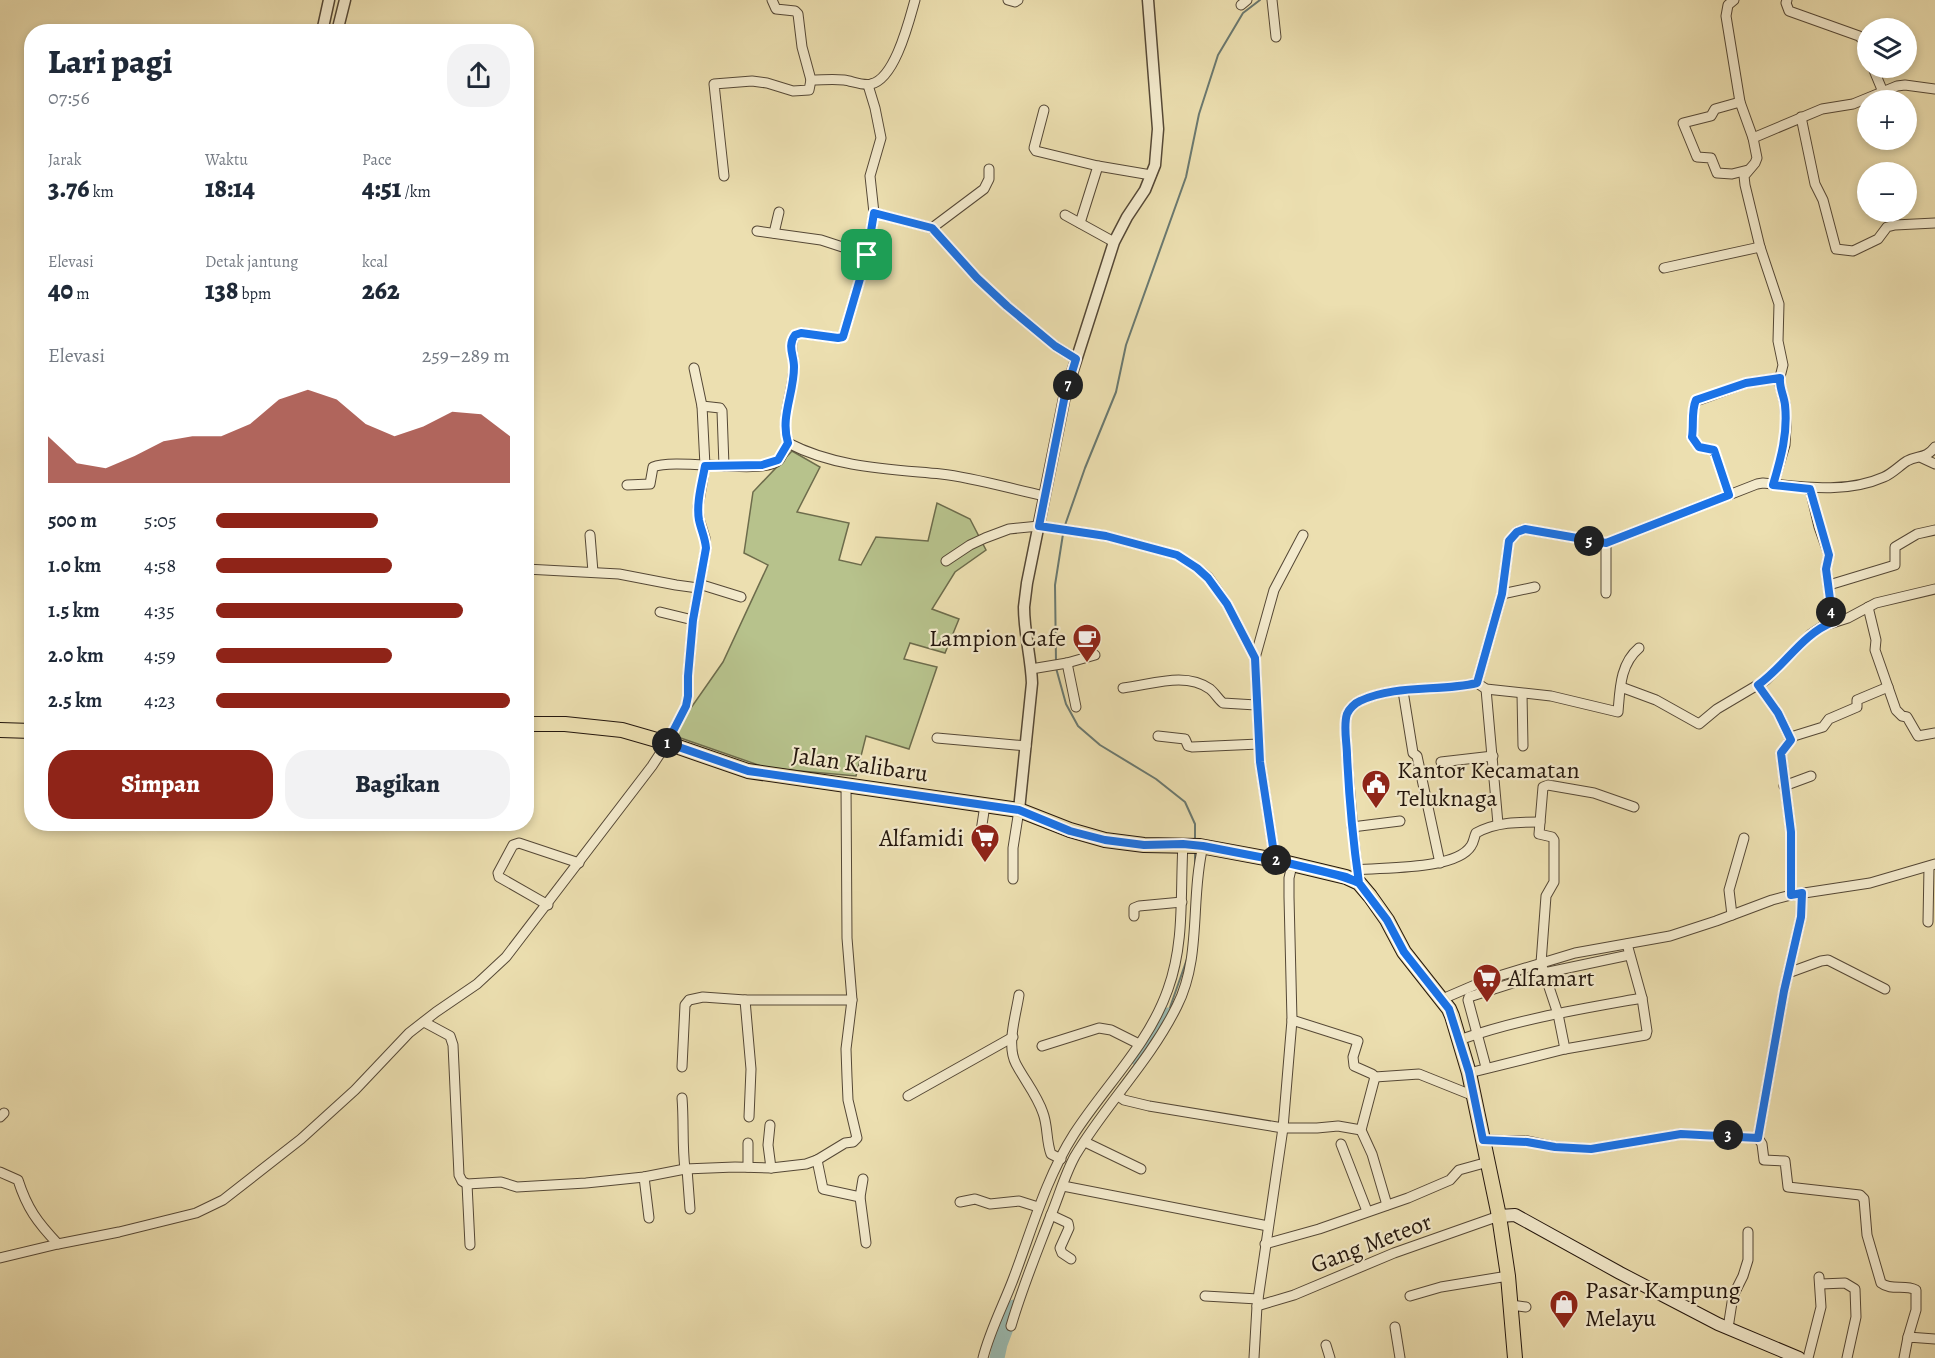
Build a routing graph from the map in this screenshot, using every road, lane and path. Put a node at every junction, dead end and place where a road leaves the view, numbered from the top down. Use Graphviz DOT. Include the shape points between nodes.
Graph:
graph roads {
  1 [pos="329,0"];
  2 [pos="345,0"];
  3 [pos="772,0"];
  4 [pos="915,0"];
  5 [pos="1008,0"];
  6 [pos="1018,0"];
  7 [pos="1148,0"];
  8 [pos="1272,0"];
  9 [pos="1734,0"];
  10 [pos="1787,0"];
  11 [pos="324,24"];
  12 [pos="340,24"];
  13 [pos="1857,35"];
  14 [pos="1276,38"];
  15 [pos="811,80"];
  16 [pos="868,85"];
  17 [pos="1935,89"];
  18 [pos="1889,90"];
  19 [pos="1740,102"];
  20 [pos="1857,102"];
  21 [pos="1044,110"];
  22 [pos="1801,117"];
  23 [pos="1753,138"];
  24 [pos="1098,166"];
  25 [pos="989,169"];
  26 [pos="1748,170"];
  27 [pos="1151,175"];
  28 [pos="724,176"];
  29 [pos="779,212"];
  30 [pos="874,213"];
  31 [pos="1065,215"];
  32 [pos="1935,223"];
  33 [pos="1080,224"];
  34 [pos="932,228"];
  35 [pos="757,231"];
  36 [pos="774,233"];
  37 [pos="1114,242"];
  38 [pos="1760,247"];
  39 [pos="867,255"];
  40 [pos="1664,268"];
  41 [pos="1076,359"];
  42 [pos="694,368"];
  43 [pos="1780,378"];
  44 [pos="702,406"];
  45 [pos="788,443"];
  46 [pos="1935,447"];
  47 [pos="1922,458"];
  48 [pos="1935,464"];
  49 [pos="705,466"];
  50 [pos="724,466"];
  51 [pos="627,485"];
  52 [pos="1773,485"];
  53 [pos="1810,489"];
  54 [pos="1729,495"];
  55 [pos="1046,496"];
  56 [pos="1042,527"];
  57 [pos="1935,530"];
  58 [pos="590,535"];
  59 [pos="1303,535"];
  60 [pos="1606,543"];
  61 [pos="946,561"];
  62 [pos="534,569"];
  63 [pos="593,572"];
  64 [pos="1829,585"];
  65 [pos="699,586"];
  66 [pos="1535,587"];
  67 [pos="1935,589"];
  68 [pos="1606,593"];
  69 [pos="1502,594"];
  70 [pos="741,597"];
  71 [pos="1868,607"];
  72 [pos="660,612"];
  73 [pos="693,620"];
  74 [pos="1833,622"];
  75 [pos="1639,648"];
  76 [pos="1095,656"];
  77 [pos="1255,658"];
  78 [pos="1064,664"];
  79 [pos="1032,669"];
  80 [pos="1758,685"];
  81 [pos="1482,686"];
  82 [pos="1621,687"];
  83 [pos="1888,687"];
  84 [pos="1123,688"];
  85 [pos="1403,691"];
  86 [pos="1522,694"];
  87 [pos="1256,705"];
  88 [pos="1076,707"];
  89 [pos="534,724"];
  90 [pos="0,730"];
  91 [pos="24,731"];
  92 [pos="1935,733"];
  93 [pos="1158,736"];
  94 [pos="937,738"];
  95 [pos="1791,740"];
  96 [pos="667,743"];
  97 [pos="1259,744"];
  98 [pos="1026,746"];
  99 [pos="1523,746"];
  100 [pos="1493,756"];
  101 [pos="1441,762"];
  102 [pos="1811,776"];
  103 [pos="846,785"];
  104 [pos="1784,786"];
  105 [pos="985,805"];
  106 [pos="1634,807"];
  107 [pos="1019,810"];
  108 [pos="1400,821"];
  109 [pos="1540,822"];
  110 [pos="1498,824"];
  111 [pos="1352,827"];
  112 [pos="981,831"];
  113 [pos="1744,838"];
  114 [pos="1194,845"];
  115 [pos="1275,860"];
  116 [pos="579,863"];
  117 [pos="1440,863"];
  118 [pos="1292,865"];
  119 [pos="1932,865"];
  120 [pos="1358,876"];
  121 [pos="1012,879"];
  122 [pos="1802,893"];
  123 [pos="1791,895"];
  124 [pos="1182,902"];
  125 [pos="548,905"];
  126 [pos="1732,915"];
  127 [pos="1134,916"];
  128 [pos="1928,922"];
  129 [pos="1627,944"];
  130 [pos="1629,955"];
  131 [pos="1541,963"];
  132 [pos="1544,973"];
  133 [pos="1788,973"];
  134 [pos="1885,989"];
  135 [pos="1019,995"];
  136 [pos="1642,998"];
  137 [pos="745,1000"];
  138 [pos="852,1000"];
  139 [pos="1440,1000"];
  140 [pos="1558,1014"];
  141 [pos="1292,1020"];
  142 [pos="424,1022"];
  143 [pos="1477,1033"];
  144 [pos="1013,1037"];
  145 [pos="1459,1040"];
  146 [pos="1139,1044"];
  147 [pos="1042,1046"];
  148 [pos="1565,1049"];
  149 [pos="682,1067"];
  150 [pos="1486,1067"];
  151 [pos="1469,1072"];
  152 [pos="1375,1077"];
  153 [pos="908,1096"];
  154 [pos="1118,1096"];
  155 [pos="1474,1096"];
  156 [pos="682,1098"];
  157 [pos="749,1117"];
  158 [pos="770,1125"];
  159 [pos="1283,1128"];
  160 [pos="1361,1130"];
  161 [pos="1758,1138"];
  162 [pos="1483,1140"];
  163 [pos="1085,1142"];
  164 [pos="748,1143"];
  165 [pos="1341,1144"];
  166 [pos="1061,1159"];
  167 [pos="817,1160"];
  168 [pos="1488,1162"];
  169 [pos="748,1167"];
  170 [pos="771,1168"];
  171 [pos="686,1169"];
  172 [pos="1141,1169"];
  173 [pos="0,1172"];
  174 [pos="644,1177"];
  175 [pos="864,1179"];
  176 [pos="467,1184"];
  177 [pos="1063,1186"];
  178 [pos="860,1197"];
  179 [pos="960,1202"];
  180 [pos="1387,1205"];
  181 [pos="1038,1208"];
  182 [pos="690,1209"];
  183 [pos="1367,1211"];
  184 [pos="1051,1215"];
  185 [pos="1499,1216"];
  186 [pos="649,1218"];
  187 [pos="1268,1226"];
  188 [pos="1748,1232"];
  189 [pos="866,1243"];
  190 [pos="58,1244"];
  191 [pos="1265,1244"];
  192 [pos="471,1245"];
  193 [pos="0,1258"];
  194 [pos="1071,1259"];
  195 [pos="1509,1276"];
  196 [pos="1205,1296"];
  197 [pos="1410,1296"];
  198 [pos="1257,1302"];
  199 [pos="1511,1305"];
  200 [pos="1526,1307"];
  201 [pos="1011,1326"];
  202 [pos="1395,1327"];
  203 [pos="1728,1328"];
  204 [pos="1908,1337"];
  205 [pos="1935,1340"];
  206 [pos="1326,1345"];
  207 [pos="983,1358"];
  208 [pos="1254,1358"];
  209 [pos="1330,1358"];
  210 [pos="1400,1358"];
  211 [pos="1515,1358"];
  212 [pos="1799,1358"];
  213 [pos="1808,1358"];
  214 [pos="1847,1358"];
  215 [pos="1904,1358"];
  1 -- 11 [label="street"];
  2 -- 12 [label="street"];
  3 -- 15 [label="street" via="777,9 798,14"];
  4 -- 16 [label="street" via="889,71 882,80"];
  5 -- 6 [label="street"];
  7 -- 27 [label="street" via="1158,129"];
  8 -- 14 [label="street"];
  9 -- 19 [label="street" via="1728,5 1726,16"];
  10 -- 13 [label="street" via="1789,11"];
  15 -- 16 [label="street"];
  15 -- 28 [label="street" via="809,90 797,91 752,81 714,84"];
  16 -- 30 [label="street" via="881,138 870,176"];
  17 -- 18 [label="street" via="1905,85"];
  19 -- 23 [label="street"];
  19 -- 26 [label="street" via="1715,109 1711,116 1683,123 1697,157 1711,158 1717,173"];
  20 -- 22 [label="street"];
  21 -- 24 [label="street" via="1036,151"];
  22 -- 23 [label="street"];
  22 -- 32 [label="street" via="1815,184 1836,249 1852,251 1878,239 1895,225"];
  23 -- 26 [label="street" via="1757,158"];
  24 -- 27 [label="street"];
  24 -- 33 [label="street"];
  25 -- 34 [label="street" via="984,189"];
  26 -- 38 [label="street" via="1745,184"];
  27 -- 37 [label="street"];
  29 -- 36 [label="street"];
  30 -- 34 [label="street"];
  30 -- 39 [label="street"];
  31 -- 33 [label="street"];
  33 -- 37 [label="street"];
  34 -- 41 [label="street" via="1007,306"];
  35 -- 36 [label="street"];
  36 -- 39 [label="street" via="821,240"];
  37 -- 41 [label="street"];
  38 -- 40 [label="street"];
  38 -- 43 [label="street" via="1779,304 1778,341 1783,365"];
  39 -- 45 [label="street" via="843,337 801,333 793,339 794,367 785,425"];
  41 -- 55 [label="street" via="1065,395"];
  42 -- 44 [label="street"];
  43 -- 52 [label="street" via="1785,404 1785,445"];
  43 -- 54 [label="street" via="1746,383 1696,400 1693,406 1692,437 1699,447 1714,450"];
  44 -- 49 [label="street"];
  44 -- 50 [label="street" via="722,411"];
  45 -- 50 [label="street" via="773,463"];
  45 -- 55 [label="street" via="827,459 943,475"];
  46 -- 47 [label="street"];
  47 -- 48 [label="street"];
  47 -- 53 [label="street" via="1911,459 1887,476 1859,485"];
  49 -- 50 [label="street"];
  49 -- 51 [label="street" via="656,465 651,470 651,484"];
  49 -- 65 [label="street" via="698,507 706,548"];
  52 -- 53 [label="street"];
  52 -- 54 [label="street" via="1757,484"];
  53 -- 64 [label="street" via="1829,555"];
  54 -- 60 [label="street"];
  55 -- 56 [label="street"];
  56 -- 61 [label="street" via="1009,529 970,545"];
  56 -- 77 [label="street" via="1106,536 1177,555 1208,578 1227,604"];
  56 -- 79 [label="street" via="1024,607"];
  57 -- 64 [label="street" via="1917,534 1894,547 1895,565"];
  58 -- 63 [label="street"];
  59 -- 77 [label="street" via="1274,590"];
  60 -- 68 [label="street"];
  60 -- 69 [label="street" via="1525,529 1517,532 1509,541"];
  62 -- 63 [label="street"];
  63 -- 65 [label="street"];
  64 -- 74 [label="street"];
  65 -- 70 [label="street"];
  65 -- 73 [label="street"];
  66 -- 69 [label="street"];
  67 -- 71 [label="street"];
  69 -- 81 [label="street"];
  71 -- 74 [label="street"];
  71 -- 83 [label="street" via="1875,650"];
  72 -- 73 [label="street"];
  73 -- 96 [label="street" via="686,706"];
  74 -- 80 [label="street" via="1811,634"];
  75 -- 82 [label="street" via="1627,663"];
  76 -- 78 [label="street"];
  77 -- 87 [label="street"];
  78 -- 79 [label="street"];
  78 -- 88 [label="street"];
  79 -- 98 [label="street"];
  80 -- 82 [label="street" via="1699,724 1656,700"];
  80 -- 95 [label="street"];
  81 -- 85 [label="street"];
  81 -- 86 [label="street"];
  81 -- 100 [label="street"];
  82 -- 86 [label="street" via="1618,712 1551,696"];
  83 -- 92 [label="street" via="1896,710 1907,717 1918,736"];
  83 -- 95 [label="street" via="1857,700 1857,707 1828,719 1823,727 1802,732"];
  84 -- 87 [label="street" via="1173,679 1208,688 1223,703"];
  85 -- 111 [label="street" via="1360,701 1347,715"];
  85 -- 117 [label="street" via="1413,753 1417,756"];
  86 -- 99 [label="street"];
  87 -- 97 [label="street"];
  89 -- 96 [label="main road, Jalan Kalibaru" via="622,730"];
  90 -- 91 [label="main road"];
  93 -- 97 [label="street" via="1179,737 1192,747"];
  94 -- 98 [label="street"];
  95 -- 104 [label="street" via="1781,753"];
  96 -- 103 [label="main road, Jalan Kalibaru" via="748,771"];
  96 -- 116 [label="street"];
  97 -- 115 [label="street"];
  98 -- 107 [label="street"];
  100 -- 101 [label="street"];
  100 -- 110 [label="street"];
  102 -- 104 [label="street"];
  103 -- 105 [label="main road, Jalan Kalibaru"];
  103 -- 138 [label="street" via="847,938"];
  104 -- 123 [label="street" via="1791,832"];
  105 -- 107 [label="main road, Jalan Kalibaru"];
  105 -- 112 [label="street"];
  106 -- 109 [label="street" via="1548,785 1543,788"];
  107 -- 114 [label="main road, Jalan Kalibaru" via="1070,831 1105,840"];
  107 -- 121 [label="street"];
  108 -- 111 [label="street"];
  109 -- 110 [label="street"];
  109 -- 131 [label="street" via="1540,835 1554,840 1554,882 1546,897"];
  110 -- 117 [label="street" via="1476,832 1463,854"];
  111 -- 120 [label="street"];
  113 -- 126 [label="street" via="1728,890"];
  114 -- 115 [label="main road, Jalan Kalibaru"];
  114 -- 124 [label="street"];
  114 -- 154 [label="street" via="1197,870 1193,953 1183,993 1147,1057"];
  115 -- 118 [label="main road, Jalan Kalibaru"];
  116 -- 125 [label="street"];
  116 -- 125 [label="street" via="519,843 513,845 498,875"];
  117 -- 120 [label="street"];
  118 -- 120 [label="main road, Jalan Kalibaru"];
  118 -- 141 [label="street"];
  119 -- 122 [label="street" via="1870,883"];
  119 -- 128 [label="street"];
  120 -- 139 [label="main road" via="1404,952"];
  122 -- 123 [label="street"];
  122 -- 133 [label="street" via="1801,917"];
  123 -- 126 [label="street"];
  124 -- 127 [label="street" via="1139,906 1134,908"];
  124 -- 146 [label="street" via="1179,946 1168,988"];
  125 -- 142 [label="street" via="506,957 477,984"];
  126 -- 129 [label="street" via="1670,936"];
  129 -- 130 [label="street"];
  129 -- 131 [label="street"];
  130 -- 132 [label="street"];
  130 -- 136 [label="street"];
  131 -- 132 [label="street"];
  131 -- 139 [label="street"];
  132 -- 140 [label="street"];
  132 -- 143 [label="street" via="1469,997"];
  133 -- 134 [label="street" via="1828,960"];
  133 -- 161 [label="street"];
  135 -- 144 [label="street"];
  136 -- 140 [label="street"];
  136 -- 148 [label="street" via="1646,1035"];
  137 -- 138 [label="street"];
  137 -- 149 [label="street" via="703,997 686,1002"];
  137 -- 157 [label="street" via="751,1069"];
  138 -- 167 [label="street" via="847,1077 857,1138"];
  139 -- 145 [label="main road" via="1449,1009"];
  140 -- 143 [label="street"];
  140 -- 148 [label="street"];
  141 -- 152 [label="street" via="1358,1041 1354,1066"];
  141 -- 159 [label="street"];
  142 -- 176 [label="street" via="450,1036 453,1045 459,1175"];
  142 -- 190 [label="street" via="301,1139 224,1200 196,1213"];
  143 -- 145 [label="street"];
  143 -- 150 [label="street"];
  144 -- 153 [label="street"];
  144 -- 166 [label="street" via="1015,1060 1044,1115 1051,1154"];
  145 -- 151 [label="main road"];
  146 -- 147 [label="street" via="1099,1028"];
  146 -- 166 [label="street" via="1073,1135"];
  148 -- 150 [label="street"];
  150 -- 151 [label="street"];
  151 -- 155 [label="main road"];
  152 -- 155 [label="street" via="1419,1074"];
  152 -- 160 [label="street"];
  154 -- 159 [label="street" via="1149,1106"];
  154 -- 163 [label="street"];
  155 -- 162 [label="main road"];
  156 -- 171 [label="street"];
  158 -- 170 [label="street"];
  159 -- 160 [label="street" via="1338,1126"];
  159 -- 187 [label="street"];
  160 -- 180 [label="street"];
  161 -- 162 [label="street" via="1681,1134 1591,1149"];
  161 -- 204 [label="street" via="1764,1160 1785,1161 1788,1187 1862,1196 1867,1235 1881,1283 1916,1290 1916,1310"];
  162 -- 168 [label="main road"];
  163 -- 172 [label="street"];
  163 -- 177 [label="street"];
  164 -- 169 [label="street"];
  165 -- 183 [label="street"];
  166 -- 181 [label="street"];
  167 -- 170 [label="street"];
  167 -- 178 [label="street" via="823,1189"];
  168 -- 180 [label="street" via="1459,1170 1450,1180"];
  168 -- 185 [label="main road"];
  169 -- 170 [label="street"];
  169 -- 171 [label="street"];
  171 -- 174 [label="street"];
  171 -- 182 [label="street"];
  173 -- 190 [label="street" via="18,1180 30,1212"];
  174 -- 176 [label="street" via="517,1187 501,1182"];
  174 -- 186 [label="street"];
  175 -- 178 [label="street"];
  176 -- 192 [label="street"];
  177 -- 184 [label="street"];
  177 -- 187 [label="street"];
  178 -- 189 [label="street"];
  179 -- 181 [label="street" via="1019,1201"];
  180 -- 183 [label="street"];
  181 -- 207 [label="street"];
  183 -- 191 [label="street"];
  184 -- 194 [label="street" via="1068,1223 1060,1248"];
  184 -- 201 [label="street"];
  185 -- 195 [label="main road"];
  185 -- 198 [label="street, Gang Meteor" via="1394,1252 1294,1295"];
  185 -- 203 [label="main road" via="1515,1215"];
  187 -- 191 [label="street"];
  188 -- 203 [label="street" via="1748,1260 1733,1296"];
  190 -- 193 [label="street"];
  191 -- 198 [label="street"];
  195 -- 197 [label="street"];
  195 -- 199 [label="main road"];
  196 -- 198 [label="street, Gang Meteor"];
  198 -- 208 [label="street"];
  199 -- 200 [label="street"];
  199 -- 211 [label="main road"];
  202 -- 210 [label="street"];
  203 -- 212 [label="main road"];
  204 -- 205 [label="street"];
  204 -- 215 [label="street"];
  206 -- 209 [label="street"];
  213 -- 214 [label="street" via="1821,1307 1820,1280 1845,1283 1855,1289 1856,1317"];
}
